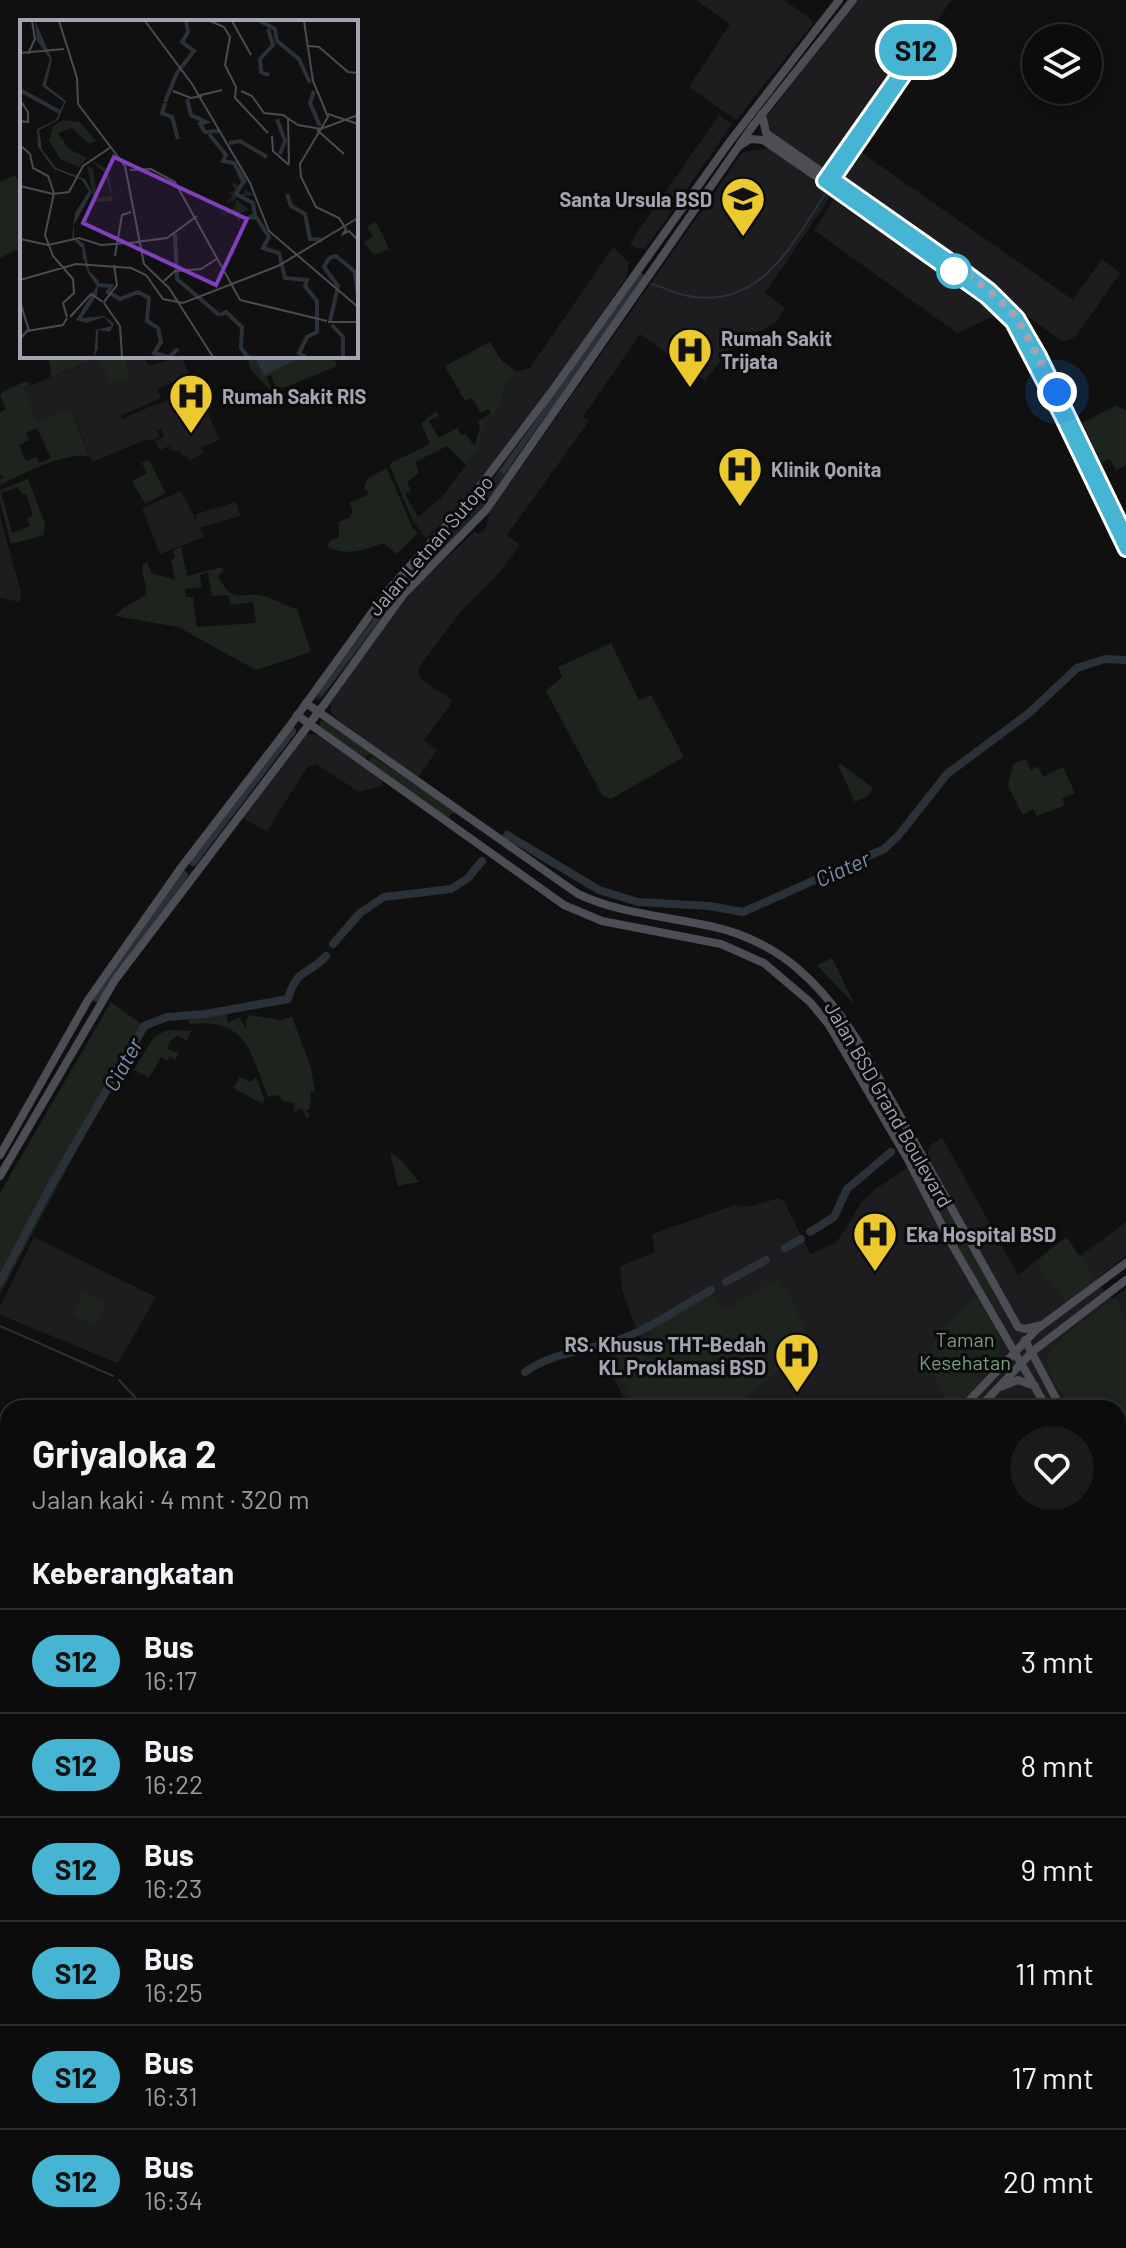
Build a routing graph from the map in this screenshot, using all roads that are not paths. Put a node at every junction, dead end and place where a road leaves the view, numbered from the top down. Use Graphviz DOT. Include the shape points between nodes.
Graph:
graph roads {
  1 [pos="839,0"];
  2 [pos="853,0"];
  3 [pos="762,114"];
  4 [pos="737,148"];
  5 [pos="941,259"];
  6 [pos="1126,535"];
  7 [pos="1126,548"];
  8 [pos="315,692"];
  9 [pos="326,702"];
  10 [pos="306,703"];
  11 [pos="317,712"];
  12 [pos="297,715"];
  13 [pos="308,724"];
  14 [pos="290,725"];
  15 [pos="299,735"];
  16 [pos="395,766"];
  17 [pos="383,776"];
  18 [pos="465,816"];
  19 [pos="454,830"];
  20 [pos="186,860"];
  21 [pos="199,866"];
  22 [pos="180,869"];
  23 [pos="192,876"];
  24 [pos="571,890"];
  25 [pos="564,905"];
  26 [pos="0,1155"];
  27 [pos="0,1176"];
  28 [pos="1126,1263"];
  29 [pos="1126,1280"];
  30 [pos="1009,1312"];
  31 [pos="995,1320"];
  32 [pos="1042,1325"];
  33 [pos="1025,1340"];
  34 [pos="1012,1352"];
  35 [pos="1031,1353"];
  36 [pos="1022,1363"];
  37 [pos="1049,1387"];
  38 [pos="1037,1389"];
  39 [pos="994,1392"];
  40 [pos="969,1400"];
  41 [pos="986,1400"];
  42 [pos="1043,1400"];
  43 [pos="1056,1400"];
  1 -- 8 [label="main road, Jalan Letnan Sutopo" via="475,493 400,575"];
  2 -- 3 [label="main road, Jalan Letnan Sutopo"];
  3 -- 4 [label="main road, Jalan Letnan Sutopo"];
  3 -- 5 [label="main road" via="766,133"];
  4 -- 5 [label="main road" via="750,139 763,140"];
  4 -- 9 [label="main road, Jalan Letnan Sutopo" via="486,510 409,587"];
  5 -- 6 [label="main road" via="1004,303 1025,329"];
  5 -- 7 [label="main road" via="1013,322"];
  8 -- 9 [label="main road" via="316,703"];
  8 -- 10 [label="main road, Jalan Letnan Sutopo"];
  9 -- 11 [label="main road, Jalan Letnan Sutopo"];
  10 -- 11 [label="main road, Jalan BSD Grand Boulevard"];
  10 -- 12 [label="main road, Jalan Letnan Sutopo"];
  11 -- 13 [label="main road, Jalan Letnan Sutopo"];
  11 -- 16 [label="main road, Jalan BSD Grand Boulevard"];
  12 -- 13 [label="main road, Jalan BSD Grand Boulevard"];
  12 -- 14 [label="main road, Jalan Letnan Sutopo"];
  13 -- 15 [label="main road, Jalan Letnan Sutopo"];
  13 -- 17 [label="main road, Jalan BSD Grand Boulevard"];
  14 -- 15 [label="main road" via="298,724"];
  14 -- 20 [label="main road, Jalan Letnan Sutopo"];
  15 -- 21 [label="main road, Jalan Letnan Sutopo"];
  16 -- 17 [label="main road" via="369,756 368,762"];
  16 -- 18 [label="main road, Jalan BSD Grand Boulevard"];
  17 -- 19 [label="main road, Jalan BSD Grand Boulevard"];
  18 -- 19 [label="main road" via="457,819"];
  18 -- 24 [label="main road, Jalan BSD Grand Boulevard"];
  19 -- 25 [label="main road, Jalan BSD Grand Boulevard"];
  20 -- 21 [label="main road"];
  20 -- 22 [label="main road, Jalan Letnan Sutopo"];
  21 -- 23 [label="main road, Jalan Letnan Sutopo"];
  22 -- 23 [label="main road"];
  22 -- 26 [label="main road, Jalan Letnan Sutopo" via="88,1000"];
  23 -- 27 [label="main road, Jalan Letnan Sutopo" via="115,980"];
  24 -- 25 [label="main road" via="572,899"];
  24 -- 30 [label="main road, Jalan BSD Grand Boulevard" via="629,912 727,930 773,950 812,980 861,1046"];
  25 -- 31 [label="main road, Jalan BSD Grand Boulevard" via="602,921 721,944 764,963 803,994 829,1025 867,1089"];
  28 -- 32 [label="main road"];
  29 -- 35 [label="main road"];
  30 -- 31 [label="main road" via="1005,1320"];
  30 -- 32 [label="main road, Jalan BSD Grand Boulevard" via="1018,1327"];
  31 -- 34 [label="main road, Jalan BSD Grand Boulevard"];
  32 -- 33 [label="main road"];
  33 -- 34 [label="main road"];
  33 -- 35 [label="main road"];
  34 -- 36 [label="main road, Jalan BSD Grand Boulevard"];
  34 -- 40 [label="main road"];
  35 -- 36 [label="main road"];
  35 -- 37 [label="main road"];
  36 -- 38 [label="main road, Jalan BSD Grand Boulevard"];
  36 -- 39 [label="main road"];
  37 -- 38 [label="main road"];
  37 -- 43 [label="main road"];
  38 -- 39 [label="main road" via="1018,1380"];
  38 -- 42 [label="main road, Jalan BSD Grand Boulevard"];
  39 -- 41 [label="main road"];
}
